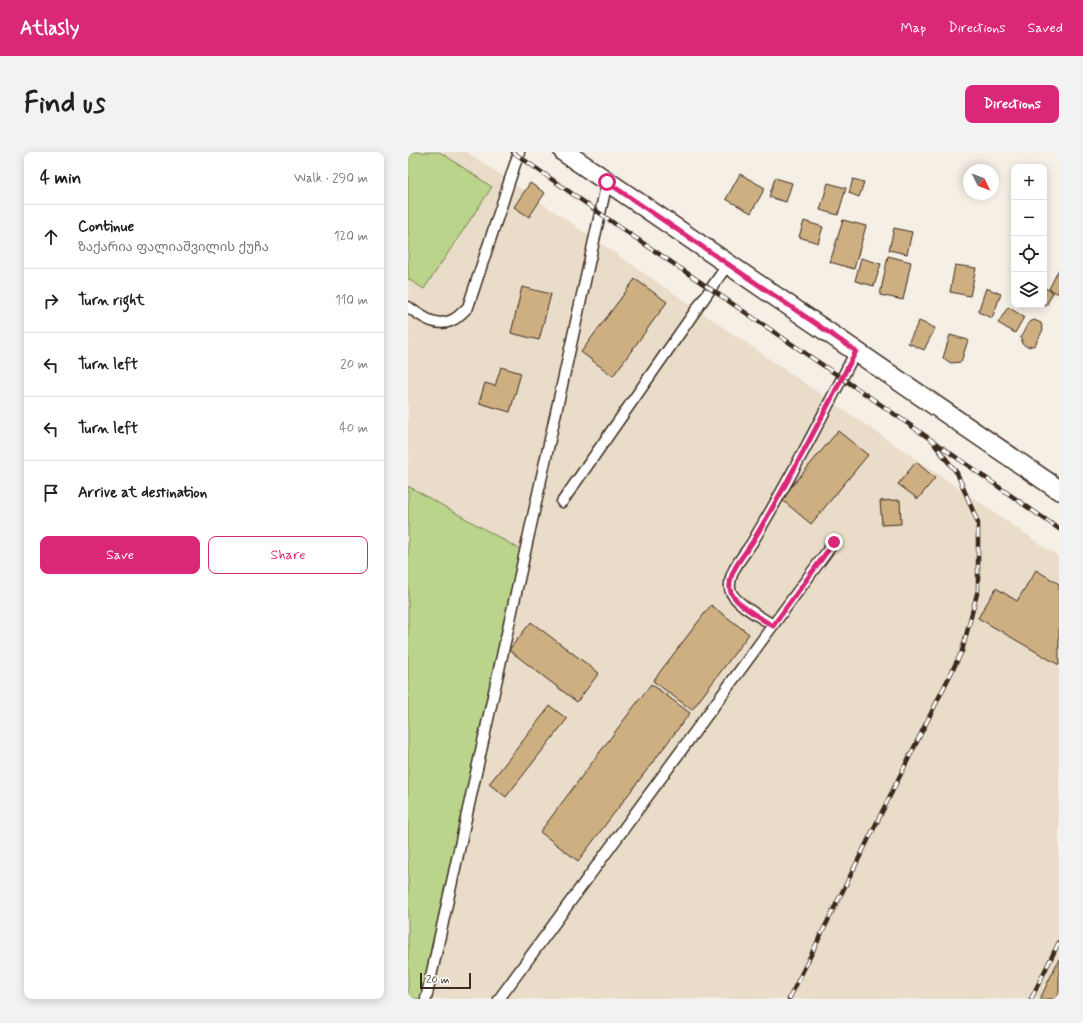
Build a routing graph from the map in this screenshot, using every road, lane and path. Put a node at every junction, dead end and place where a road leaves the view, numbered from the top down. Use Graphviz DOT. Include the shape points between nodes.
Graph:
graph roads {
  1 [pos="519,152"];
  2 [pos="564,152"];
  3 [pos="607,182"];
  4 [pos="728,264"];
  5 [pos="408,307"];
  6 [pos="856,351"];
  7 [pos="1059,490"];
  8 [pos="562,502"];
  9 [pos="834,542"];
  10 [pos="773,626"];
  11 [pos="426,999"];
  12 [pos="499,999"];
  1 -- 5 [label="lane" via="468,308 455,319 438,324 423,318"];
  2 -- 3 [label="street"];
  3 -- 4 [label="street"];
  3 -- 11 [label="lane"];
  4 -- 6 [label="street"];
  4 -- 8 [label="lane"];
  6 -- 7 [label="street"];
  6 -- 10 [label="lane" via="780,494 731,575 730,590 739,604"];
  9 -- 10 [label="lane"];
  10 -- 12 [label="lane"];
}
